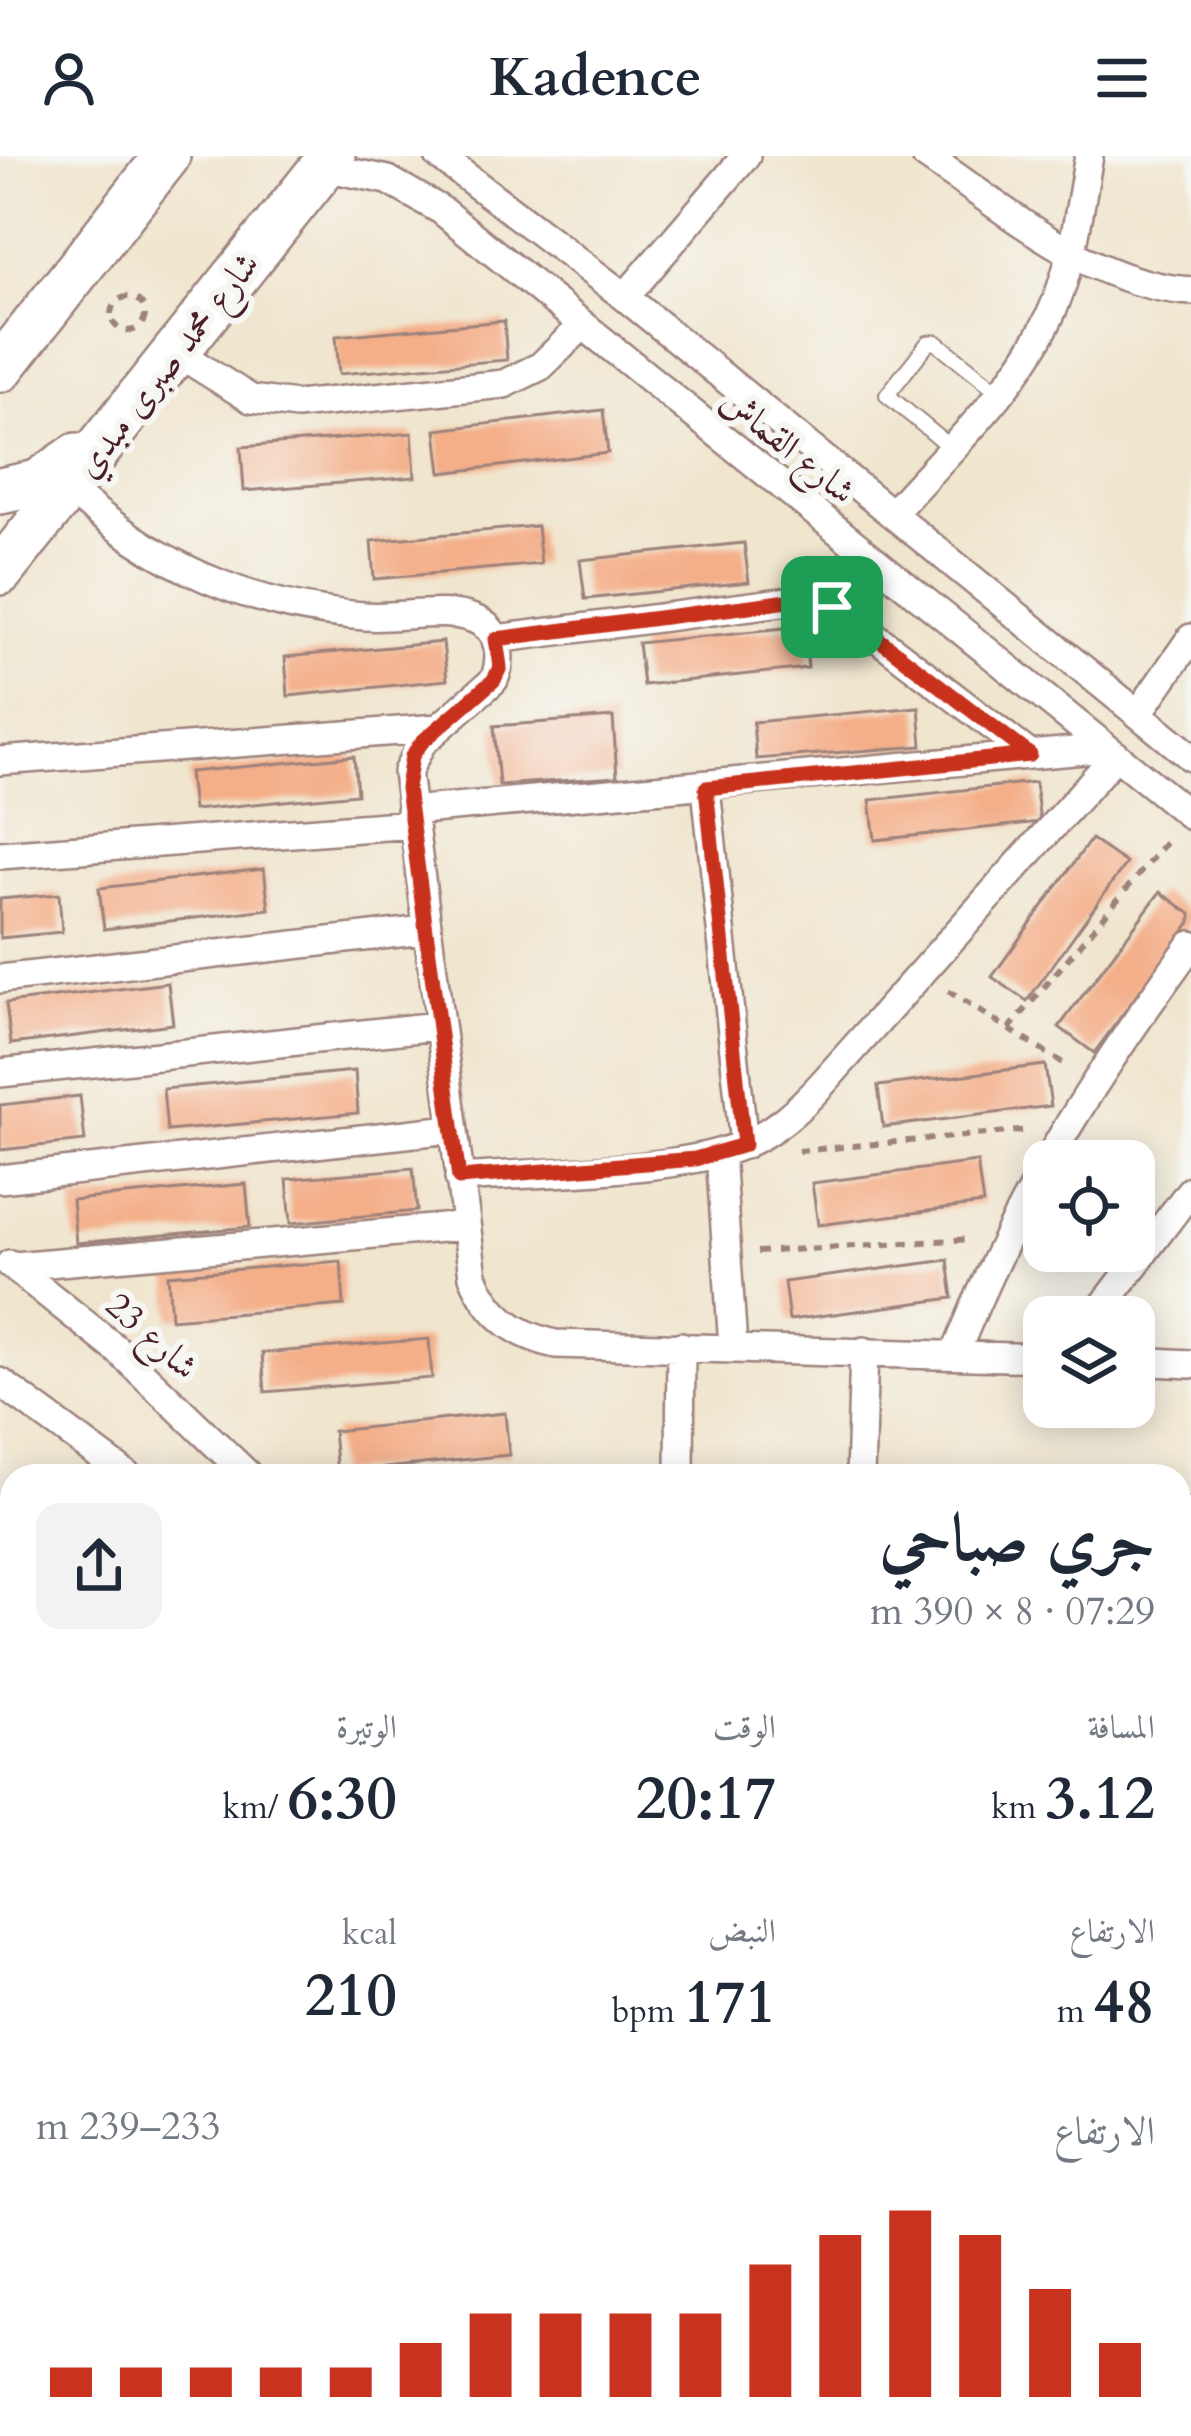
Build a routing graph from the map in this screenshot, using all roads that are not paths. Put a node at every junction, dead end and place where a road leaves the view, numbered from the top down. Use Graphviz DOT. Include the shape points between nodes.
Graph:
graph roads {
  1 [pos="167,156"];
  2 [pos="439,156"];
  3 [pos="746,156"];
  4 [pos="926,156"];
  5 [pos="1089,156"];
  6 [pos="328,161"];
  7 [pos="1072,253"];
  8 [pos="1191,291"];
  9 [pos="625,297"];
  10 [pos="583,325"];
  11 [pos="176,352"];
  12 [pos="0,369"];
  13 [pos="999,392"];
  14 [pos="113,431"];
  15 [pos="950,447"];
  16 [pos="68,488"];
  17 [pos="0,491"];
  18 [pos="892,514"];
  19 [pos="0,572"];
  20 [pos="1191,638"];
  21 [pos="496,639"];
  22 [pos="1138,713"];
  23 [pos="439,728"];
  24 [pos="1112,752"];
  25 [pos="1030,755"];
  26 [pos="1191,757"];
  27 [pos="0,761"];
  28 [pos="706,788"];
  29 [pos="1190,815"];
  30 [pos="411,818"];
  31 [pos="0,855"];
  32 [pos="424,930"];
  33 [pos="1191,945"];
  34 [pos="0,979"];
  35 [pos="437,1026"];
  36 [pos="0,1073"];
  37 [pos="451,1129"];
  38 [pos="732,1149"];
  39 [pos="459,1178"];
  40 [pos="0,1179"];
  41 [pos="1191,1190"];
  42 [pos="465,1226"];
  43 [pos="7,1262"];
  44 [pos="1111,1296"];
  45 [pos="681,1346"];
  46 [pos="734,1347"];
  47 [pos="864,1351"];
  48 [pos="955,1354"];
  49 [pos="1023,1357"];
  50 [pos="1155,1362"];
  51 [pos="1191,1364"];
  52 [pos="0,1382"];
  53 [pos="112,1464"];
  54 [pos="237,1464"];
  55 [pos="680,1464"];
  56 [pos="860,1464"];
  1 -- 12 [label="main road"];
  2 -- 9 [label="street, شارع القماش"];
  3 -- 9 [label="street"];
  4 -- 7 [label="street"];
  5 -- 7 [label="street"];
  6 -- 10 [label="street, شارع القماش" via="416,193"];
  6 -- 11 [label="main road, شارع محمد صبرى مبدي"];
  7 -- 8 [label="street" via="1130,281"];
  7 -- 13 [label="street" via="1049,319"];
  9 -- 18 [label="street, شارع القماش"];
  10 -- 11 [label="street" via="541,366 504,384 296,405 251,399"];
  10 -- 24 [label="street, شارع القماش"];
  11 -- 14 [label="main road, شارع محمد صبرى مبدي"];
  13 -- 15 [label="street"];
  13 -- 15 [label="lane" via="928,343 887,395"];
  14 -- 16 [label="main road, شارع محمد صبرى مبدي"];
  14 -- 17 [label="main road" via="38,483"];
  15 -- 18 [label="street"];
  16 -- 19 [label="main road, شارع محمد صبرى مبدي"];
  16 -- 21 [label="street" via="145,549 234,592 330,614 461,616"];
  18 -- 22 [label="street, شارع القماش"];
  20 -- 22 [label="street"];
  21 -- 23 [label="street" via="494,680"];
  21 -- 25 [label="street" via="817,602 859,623"];
  22 -- 26 [label="street, شارع القماش"];
  23 -- 27 [label="street"];
  23 -- 30 [label="street" via="407,772"];
  24 -- 25 [label="street"];
  24 -- 29 [label="street, شارع القماش"];
  24 -- 38 [label="street" via="799,1108"];
  25 -- 28 [label="street"];
  28 -- 30 [label="street"];
  28 -- 38 [label="street"];
  30 -- 31 [label="street"];
  30 -- 32 [label="street"];
  32 -- 34 [label="street"];
  32 -- 35 [label="street"];
  33 -- 48 [label="street" via="1063,1127"];
  35 -- 36 [label="street"];
  35 -- 37 [label="street"];
  37 -- 39 [label="street"];
  37 -- 40 [label="street"];
  38 -- 39 [label="street"];
  38 -- 46 [label="street" via="727,1254"];
  39 -- 42 [label="street"];
  41 -- 44 [label="street"];
  42 -- 43 [label="street"];
  42 -- 45 [label="street" via="482,1296 512,1329 555,1343"];
  43 -- 54 [label="street, شارع 23" via="120,1352"];
  45 -- 46 [label="street"];
  45 -- 55 [label="street"];
  46 -- 47 [label="street"];
  47 -- 48 [label="street"];
  47 -- 56 [label="street"];
  48 -- 49 [label="street"];
  50 -- 51 [label="street"];
  52 -- 53 [label="street"];
}
